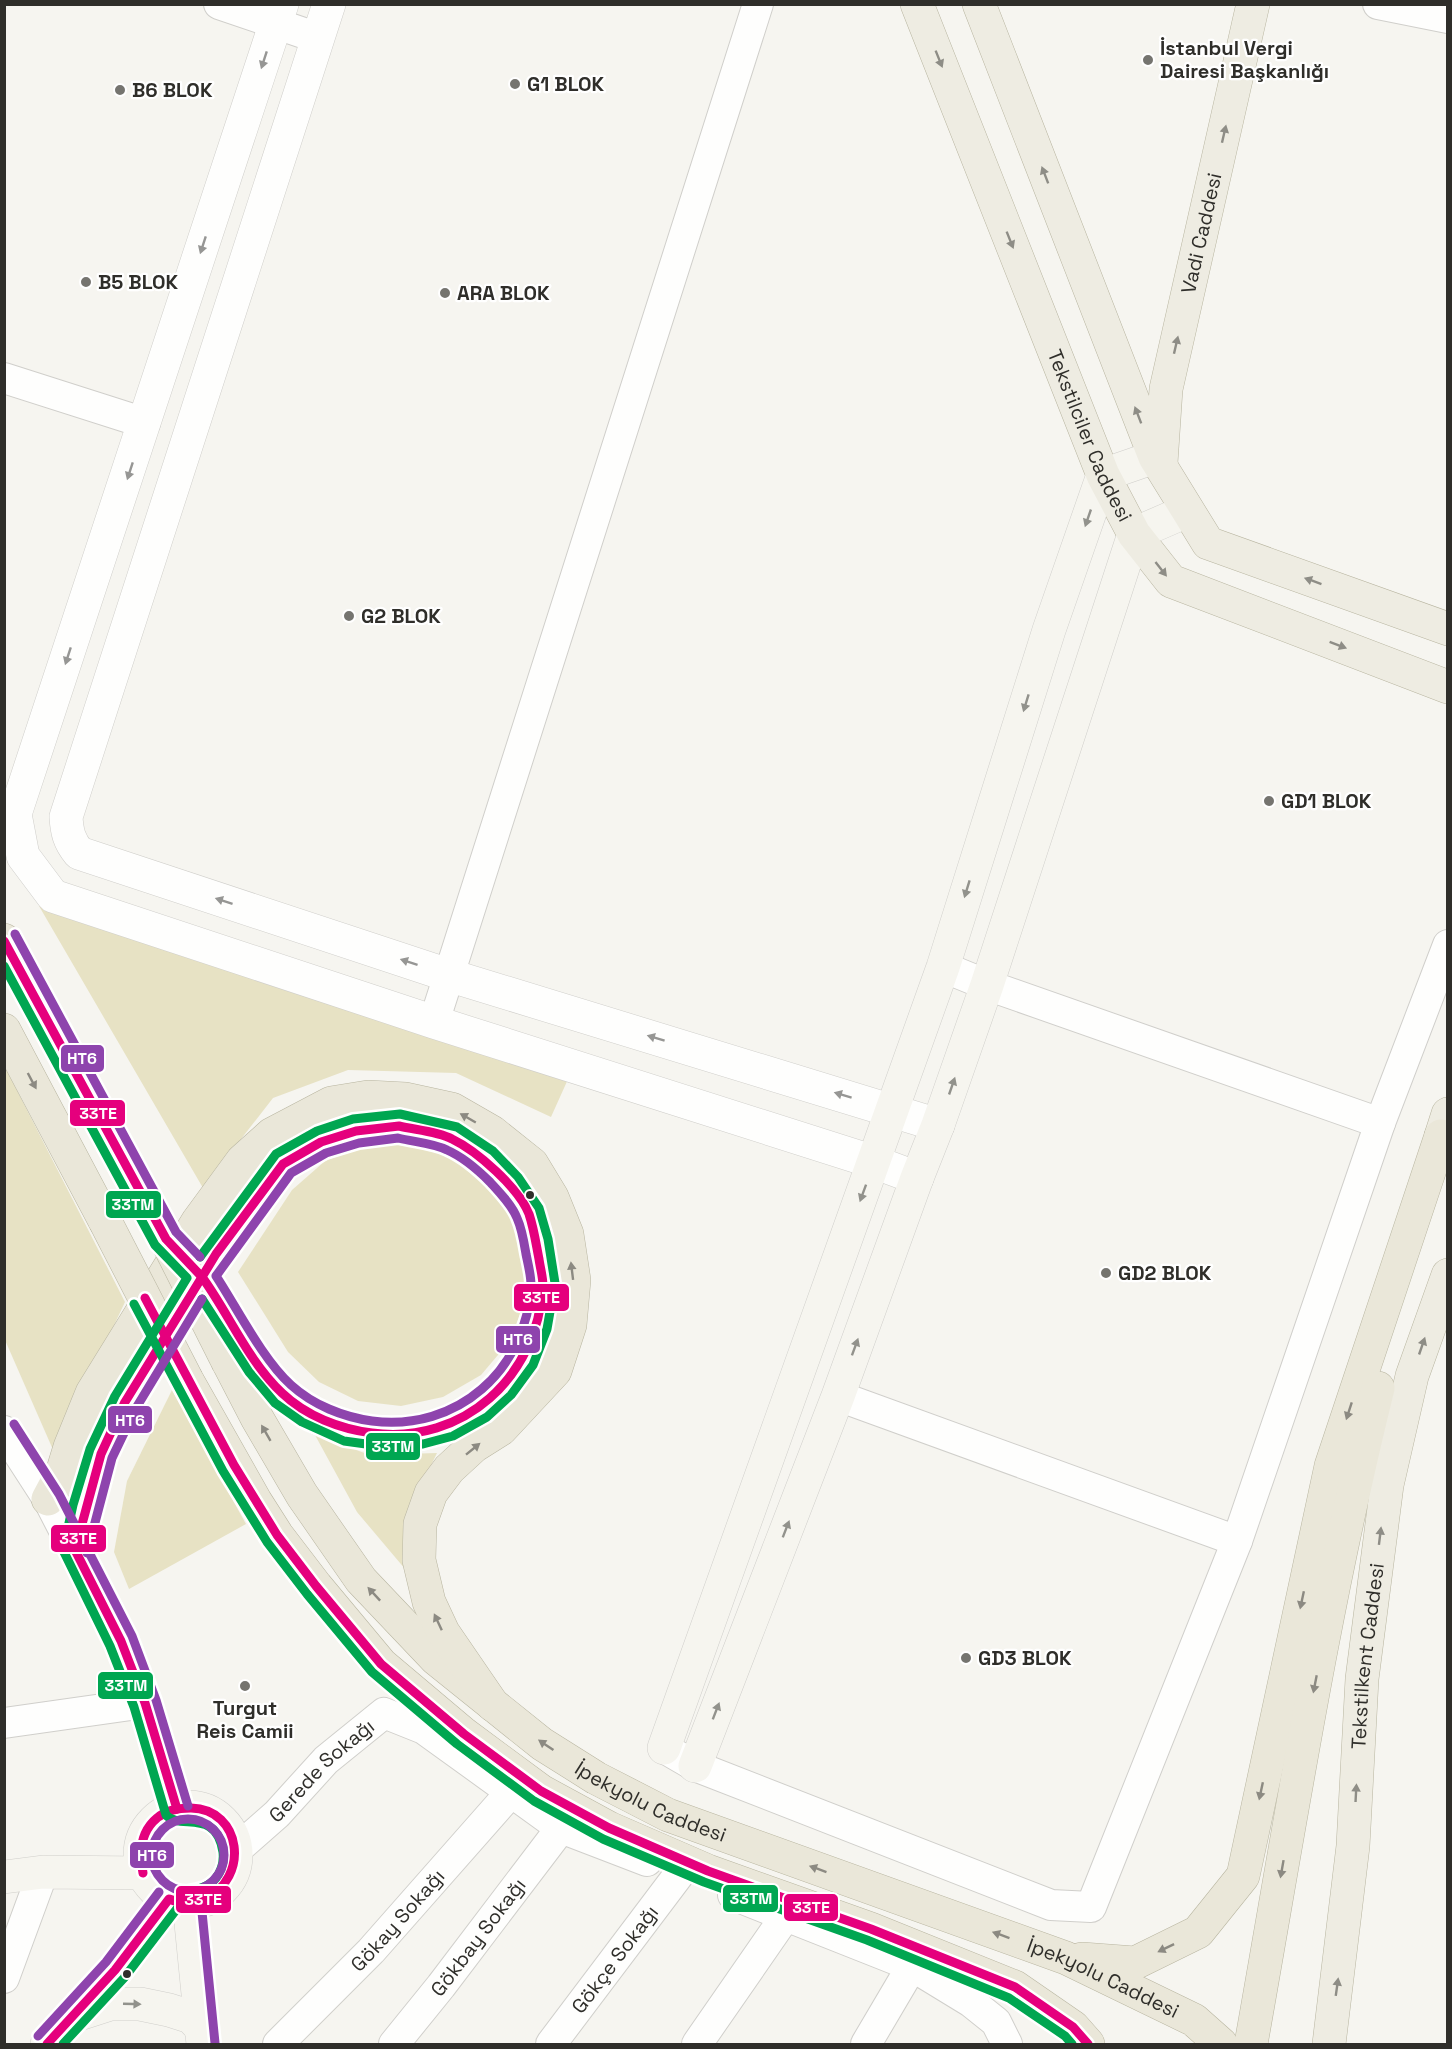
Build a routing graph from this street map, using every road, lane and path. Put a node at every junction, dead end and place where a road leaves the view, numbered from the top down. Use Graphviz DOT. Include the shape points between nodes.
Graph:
graph roads {
  1 [pos="219,4"];
  2 [pos="329,4"];
  3 [pos="758,4"];
  4 [pos="917,4"];
  5 [pos="979,4"];
  6 [pos="1253,4"];
  7 [pos="1378,4"];
  8 [pos="279,14"];
  9 [pos="1448,18"];
  10 [pos="318,38"];
  11 [pos="4,378"];
  12 [pos="146,423"];
  13 [pos="1158,461"];
  14 [pos="1103,475"];
  15 [pos="1187,511"];
  16 [pos="1134,534"];
  17 [pos="1448,629"];
  18 [pos="1448,687"];
  19 [pos="4,940"];
  20 [pos="1448,945"];
  21 [pos="943,968"];
  22 [pos="448,975"];
  23 [pos="987,985"];
  24 [pos="434,1022"];
  25 [pos="4,1030"];
  26 [pos="891,1109"];
  27 [pos="1380,1123"];
  28 [pos="938,1125"];
  29 [pos="1444,1125"];
  30 [pos="874,1162"];
  31 [pos="917,1178"];
  32 [pos="1448,1275"];
  33 [pos="237,1354"];
  34 [pos="796,1380"];
  35 [pos="838,1396"];
  36 [pos="4,1431"];
  37 [pos="48,1499"];
  38 [pos="1237,1541"];
  39 [pos="75,1550"];
  40 [pos="145,1703"];
  41 [pos="494,1705"];
  42 [pos="4,1723"];
  43 [pos="664,1748"];
  44 [pos="695,1766"];
  45 [pos="512,1791"];
  46 [pos="177,1809"];
  47 [pos="561,1828"];
  48 [pos="236,1850"];
  49 [pos="43,1872"];
  50 [pos="143,1873"];
  51 [pos="680,1873"];
  52 [pos="4,1877"];
  53 [pos="179,1901"];
  54 [pos="785,1917"];
  55 [pos="1066,1958"];
  56 [pos="912,1966"];
  57 [pos="4,1978"];
  58 [pos="75,2015"];
  59 [pos="203,2037"];
  60 [pos="47,2044"];
  61 [pos="278,2044"];
  62 [pos="394,2044"];
  63 [pos="551,2044"];
  64 [pos="697,2044"];
  65 [pos="866,2044"];
  66 [pos="1007,2044"];
  67 [pos="1088,2044"];
  68 [pos="1221,2044"];
  69 [pos="1251,2044"];
  70 [pos="1329,2044"];
  1 -- 8 [label="street"];
  2 -- 10 [label="street"];
  3 -- 22 [label="street"];
  4 -- 14 [label="main road, Tekstilciler Caddesi, one-way"];
  13 -- 5 [label="main road, one-way"];
  13 -- 6 [label="main road, Vadi Caddesi, one-way" via="1166,389"];
  7 -- 9 [label="street"];
  8 -- 10 [label="street"];
  8 -- 12 [label="street, one-way"];
  22 -- 10 [label="street, one-way" via="79,853 70,843 67,831 66,817"];
  11 -- 12 [label="street"];
  12 -- 24 [label="street, one-way" via="15,814 23,856 53,896"];
  13 -- 14 [label="main road"];
  13 -- 15 [label="main road"];
  14 -- 16 [label="main road, Tekstilciler Caddesi"];
  14 -- 21 [label="main road, one-way" via="1049,630"];
  15 -- 16 [label="main road"];
  17 -- 15 [label="main road, one-way" via="1208,543"];
  16 -- 18 [label="main road, Tekstilciler Caddesi, one-way" via="1171,581"];
  16 -- 23 [label="main road"];
  19 -- 33 [label="highway, bridge" via="166,1239 203,1278"];
  20 -- 27 [label="street"];
  21 -- 23 [label="street"];
  21 -- 26 [label="main road"];
  22 -- 24 [label="street"];
  26 -- 22 [label="street, one-way"];
  23 -- 27 [label="street"];
  28 -- 23 [label="main road, one-way"];
  24 -- 30 [label="street"];
  25 -- 67 [label="highway, İpekyolu Caddesi, one-way, bridge" via="187,1380 256,1502 316,1586 381,1664 464,1734 541,1791 609,1828 708,1871 871,1929 1015,1988 1073,2027"];
  26 -- 28 [label="street"];
  26 -- 30 [label="main road"];
  27 -- 38 [label="street"];
  28 -- 31 [label="main road"];
  29 -- 55 [label="highway, one-way" via="1331,1466 1243,1876 1198,1932 1135,1963"];
  29 -- 69 [label="highway, one-way" via="1357,1469 1306,1729"];
  30 -- 31 [label="street"];
  30 -- 34 [label="main road, one-way"];
  35 -- 31 [label="main road, one-way"];
  70 -- 32 [label="main road, Tekstilkent Caddesi, one-way" via="1353,1846 1362,1679 1387,1485 1412,1376"];
  33 -- 39 [label="highway" via="259,1366 282,1393 308,1412 348,1430 387,1435 448,1425 480,1407 502,1386 522,1360 536,1325 543,1284 528,1212 485,1160 452,1138 399,1126 356,1131 321,1142 283,1164 216,1254 125,1402 101,1454"];
  41 -- 33 [label="highway, İpekyolu Caddesi, one-way" via="436,1659 361,1580 302,1495 257,1418"];
  34 -- 35 [label="main road"];
  34 -- 43 [label="main road"];
  35 -- 38 [label="street"];
  44 -- 35 [label="main road, one-way"];
  36 -- 37 [label="street"];
  37 -- 39 [label="street"];
  41 -- 37 [label="highway, one-way" via="443,1632 429,1602 419,1560 420,1524 431,1493 449,1469 501,1429 555,1371 570,1325 574,1280 567,1234 552,1197 532,1164 492,1132 452,1108 368,1097 331,1103 272,1134 242,1161 198,1221 92,1393"];
  38 -- 44 [label="street" via="1091,1907 1051,1905"];
  39 -- 40 [label="street" via="121,1641"];
  40 -- 42 [label="street"];
  40 -- 46 [label="street"];
  55 -- 41 [label="highway, İpekyolu Caddesi, one-way" via="668,1815 628,1796 542,1744"];
  43 -- 44 [label="street"];
  45 -- 47 [label="street, Gerede Sokağı"];
  45 -- 48 [label="street, Gerede Sokağı" via="424,1729 384,1713 327,1760 277,1814"];
  45 -- 61 [label="street, Gökay Sokağı" via="371,1951"];
  46 -- 48 [label="main road" via="202,1809 217,1816 228,1828"];
  46 -- 50 [label="main road" via="158,1818 147,1829 141,1843"];
  47 -- 51 [label="street, Gerede Sokağı"];
  47 -- 62 [label="street, Gökbay Sokağı"];
  48 -- 53 [label="main road" via="232,1875 223,1889 209,1899"];
  49 -- 50 [label="main road"];
  49 -- 52 [label="main road"];
  49 -- 57 [label="street"];
  50 -- 53 [label="main road" via="151,1886"];
  51 -- 54 [label="street, Gerede Sokağı"];
  51 -- 63 [label="street, Gökçe Sokağı"];
  53 -- 58 [label="main road"];
  53 -- 59 [label="main road"];
  54 -- 56 [label="street, Gerede Sokağı"];
  54 -- 64 [label="street"];
  55 -- 68 [label="highway, İpekyolu Caddesi" via="1194,2020"];
  56 -- 65 [label="street"];
  56 -- 66 [label="street, Gerede Sokağı" via="996,2022"];
  58 -- 59 [label="main road, one-way" via="110,2004 140,2004 191,2018"];
  58 -- 60 [label="main road"];
}
